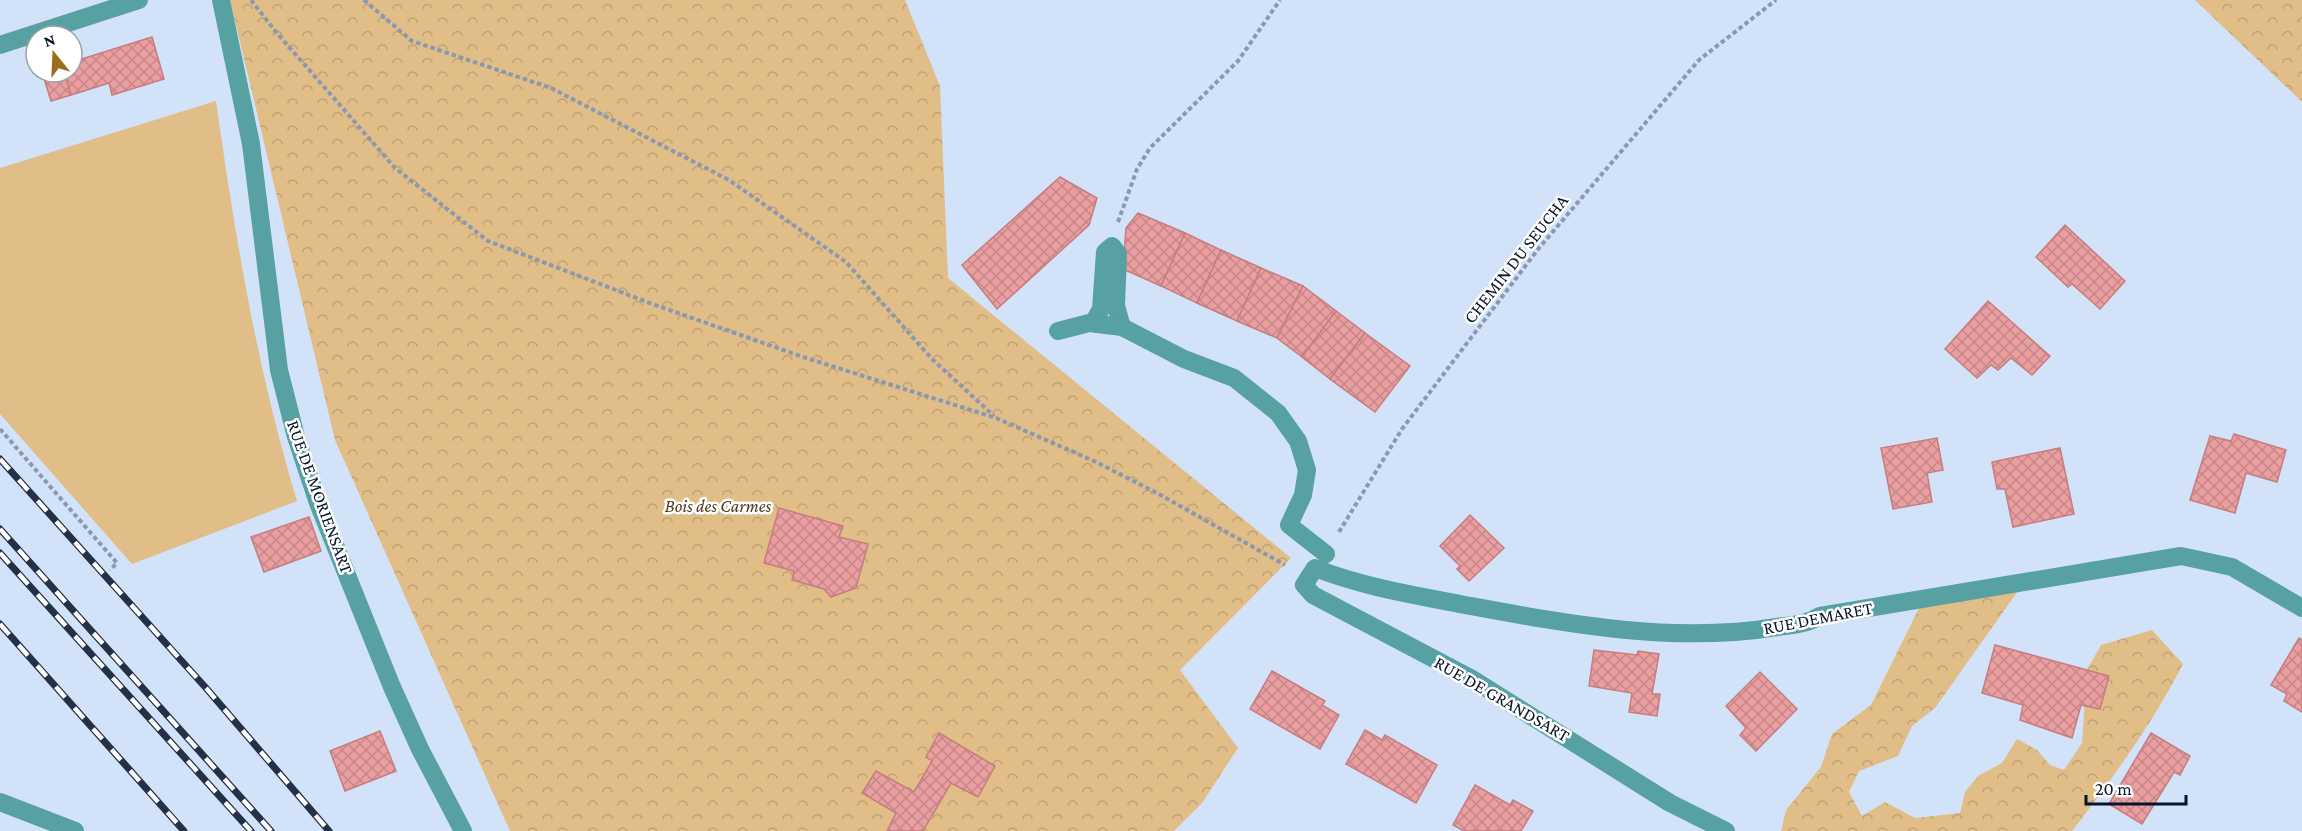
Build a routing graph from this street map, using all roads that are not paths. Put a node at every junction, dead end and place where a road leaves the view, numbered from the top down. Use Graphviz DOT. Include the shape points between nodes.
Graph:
graph roads {
  1 [pos="139,0"];
  2 [pos="221,0"];
  3 [pos="0,45"];
  4 [pos="1093,323"];
  5 [pos="1122,327"];
  6 [pos="1058,331"];
  7 [pos="1319,568"];
  8 [pos="2302,608"];
  9 [pos="0,802"];
  10 [pos="75,831"];
  11 [pos="463,831"];
  12 [pos="1726,831"];
  1 -- 3 [label="street"];
  2 -- 11 [label="street, RUE DE MORIENSART" via="251,144 279,370 296,437 318,503 393,687"];
  4 -- 5 [label="street"];
  4 -- 5 [label="street" via="1101,309 1105,252 1112,246 1118,254 1116,306"];
  4 -- 6 [label="street"];
  5 -- 7 [label="street" via="1184,359 1234,378 1282,418 1298,441 1307,470 1303,495 1289,525"];
  7 -- 8 [label="street, RUE DEMARET" via="1356,583 1493,610 1686,635 1768,629 1832,614 2181,556 2232,567"];
  7 -- 12 [label="street, RUE DE GRANDSART" via="1304,586 1313,595 1472,679 1670,802"];
  9 -- 10 [label="street"];
}
